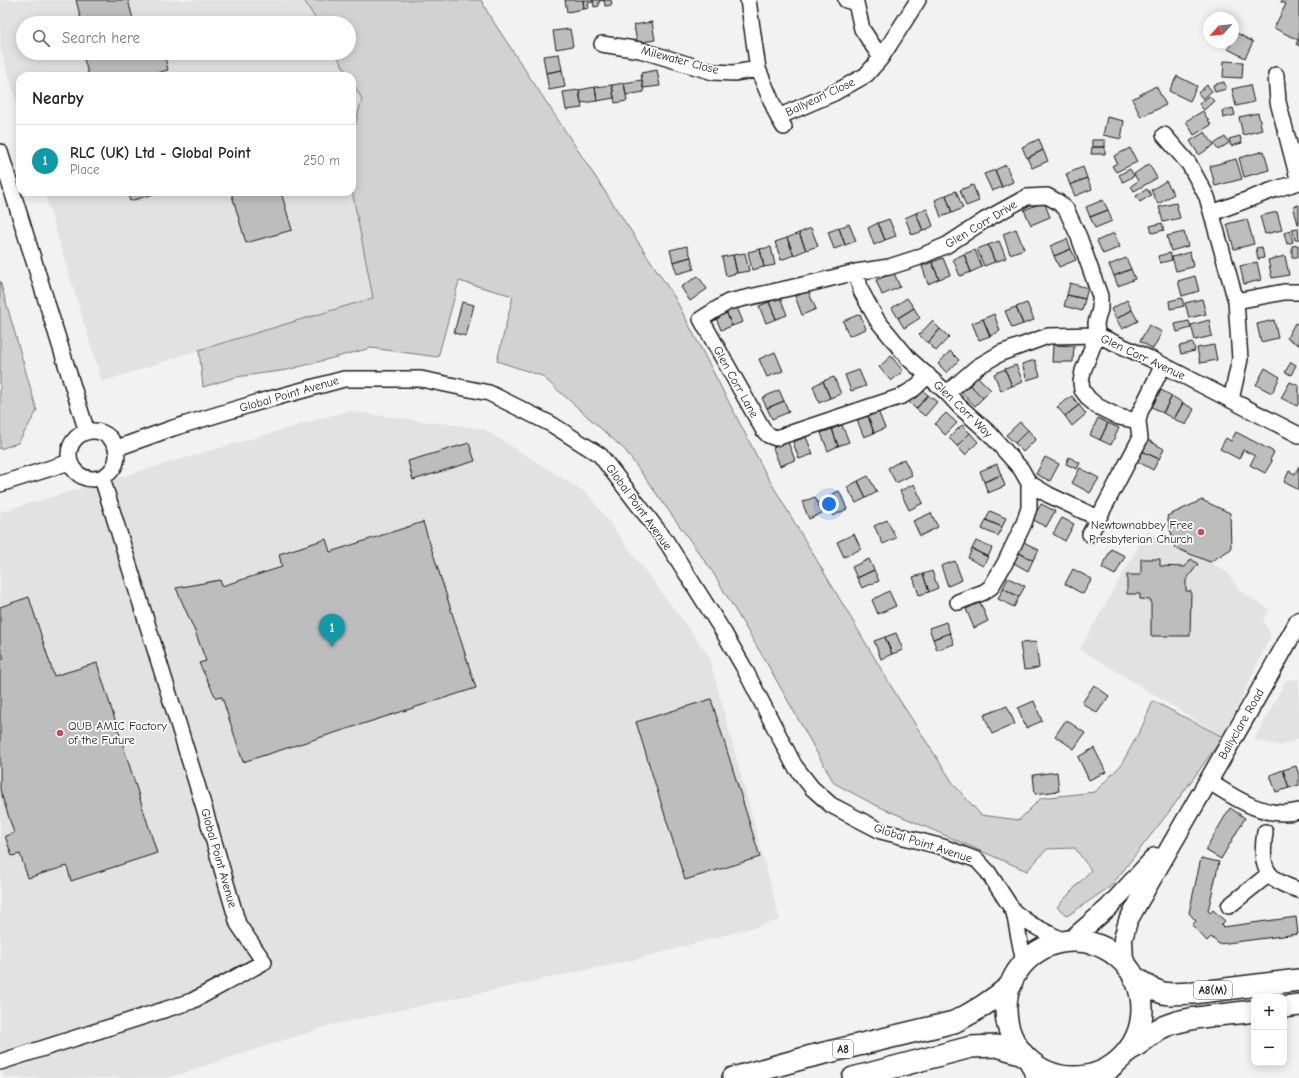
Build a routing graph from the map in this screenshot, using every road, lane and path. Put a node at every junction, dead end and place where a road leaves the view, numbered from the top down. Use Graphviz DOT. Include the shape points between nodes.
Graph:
graph roads {
  1 [pos="748,0"];
  2 [pos="846,0"];
  3 [pos="918,0"];
  4 [pos="602,44"];
  5 [pos="881,58"];
  6 [pos="758,69"];
  7 [pos="1276,75"];
  8 [pos="1164,135"];
  9 [pos="0,152"];
  10 [pos="1299,182"];
  11 [pos="1212,213"];
  12 [pos="856,272"];
  13 [pos="1299,292"];
  14 [pos="1236,301"];
  15 [pos="1097,335"];
  16 [pos="1163,365"];
  17 [pos="928,375"];
  18 [pos="948,393"];
  19 [pos="1230,400"];
  20 [pos="1138,421"];
  21 [pos="87,432"];
  22 [pos="1299,435"];
  23 [pos="117,448"];
  24 [pos="70,462"];
  25 [pos="102,478"];
  26 [pos="1029,483"];
  27 [pos="0,484"];
  28 [pos="1098,518"];
  29 [pos="1090,534"];
  30 [pos="958,602"];
  31 [pos="1299,621"];
  32 [pos="1208,781"];
  33 [pos="1299,811"];
  34 [pos="1180,827"];
  35 [pos="1265,832"];
  36 [pos="1269,874"];
  37 [pos="1299,890"];
  38 [pos="1229,906"];
  39 [pos="1014,912"];
  40 [pos="1067,939"];
  41 [pos="1024,963"];
  42 [pos="1128,969"];
  43 [pos="1299,980"];
  44 [pos="1011,985"];
  45 [pos="1299,1005"];
  46 [pos="1287,1007"];
  47 [pos="1251,1011"];
  48 [pos="1132,1050"];
  49 [pos="1025,1056"];
  50 [pos="0,1062"];
  51 [pos="1108,1072"];
  52 [pos="733,1078"];
  53 [pos="852,1078"];
  54 [pos="1036,1078"];
  1 -- 6 [label="street"];
  2 -- 5 [label="street" via="856,3 862,29"];
  3 -- 5 [label="street, Ballyearl Close"];
  4 -- 6 [label="street, Milewater Close" via="640,50 713,72"];
  5 -- 6 [label="street, Ballyearl Close" via="866,75 781,122"];
  7 -- 10 [label="street" via="1278,102"];
  8 -- 11 [label="street" via="1189,164 1207,197"];
  9 -- 21 [label="street"];
  10 -- 11 [label="street"];
  11 -- 14 [label="street"];
  12 -- 15 [label="street, Glen Corr Drive" via="889,267 930,253 1027,197 1047,196 1066,209 1096,283 1100,296"];
  12 -- 17 [label="street, Glen Corr Way" via="861,291 877,320 910,359"];
  12 -- 17 [label="street, Glen Corr Lane" via="728,302 701,319 764,431 776,438 902,396"];
  13 -- 14 [label="street" via="1284,292"];
  14 -- 19 [label="street" via="1240,359"];
  15 -- 16 [label="street, Glen Corr Avenue"];
  15 -- 18 [label="street, Glen Corr Avenue" via="1048,336 1001,352 977,367"];
  15 -- 20 [label="street, Glen Corr Drive" via="1083,371 1082,390 1097,406 1119,417"];
  16 -- 19 [label="street, Glen Corr Avenue"];
  16 -- 20 [label="street"];
  17 -- 18 [label="street, Glen Corr Way"];
  18 -- 26 [label="street, Glen Corr Way" via="990,434 1021,469"];
  19 -- 22 [label="street, Glen Corr Avenue"];
  20 -- 28 [label="street" via="1140,439"];
  21 -- 23 [label="street" via="102,432"];
  21 -- 24 [label="street" via="72,443"];
  23 -- 25 [label="street" via="116,466"];
  23 -- 39 [label="street, Global Point Avenue" via="173,428 344,379 421,379 489,393 551,424 600,454 666,541 743,666 794,765 812,788 831,806 880,831 943,847 978,860"];
  24 -- 25 [label="street" via="79,475 94,480"];
  24 -- 27 [label="street"];
  25 -- 50 [label="street, Global Point Avenue" via="238,924 264,962 192,1001"];
  26 -- 28 [label="street, Glen Corr Way"];
  26 -- 30 [label="street" via="1029,508 1024,523 992,587"];
  28 -- 29 [label="street"];
  31 -- 32 [label="main road, Ballyclare Road"];
  32 -- 33 [label="street" via="1250,805 1266,811 1281,814"];
  32 -- 34 [label="main road, Ballyclare Road"];
  34 -- 40 [label="main road, Ballyclare Road" via="1108,908"];
  34 -- 42 [label="main road, Ballyclare Road" via="1128,922 1123,939"];
  35 -- 36 [label="street" via="1263,858"];
  36 -- 37 [label="street" via="1284,886"];
  36 -- 38 [label="street"];
  39 -- 40 [label="street, Global Point Avenue" via="1032,925"];
  39 -- 41 [label="street, Global Point Avenue"];
  40 -- 41 [label="highway, A8" via="1038,950"];
  40 -- 42 [label="highway, A8" via="1098,943 1112,951"];
  41 -- 44 [label="highway, A8"];
  42 -- 43 [label="highway, A8(M)" via="1150,988 1170,994"];
  42 -- 48 [label="highway, A8" via="1137,989 1140,1017"];
  44 -- 49 [label="highway, A8" via="1011,1029 1016,1044"];
  44 -- 52 [label="highway, A8" via="980,1008 954,1022"];
  45 -- 46 [label="highway"];
  47 -- 48 [label="highway, A8(M)" via="1173,1023 1160,1029"];
  48 -- 51 [label="highway, A8"];
  49 -- 51 [label="highway, A8" via="1039,1067 1064,1077"];
  49 -- 53 [label="highway, A8" via="997,1046 971,1047"];
  49 -- 54 [label="main road"];
}
